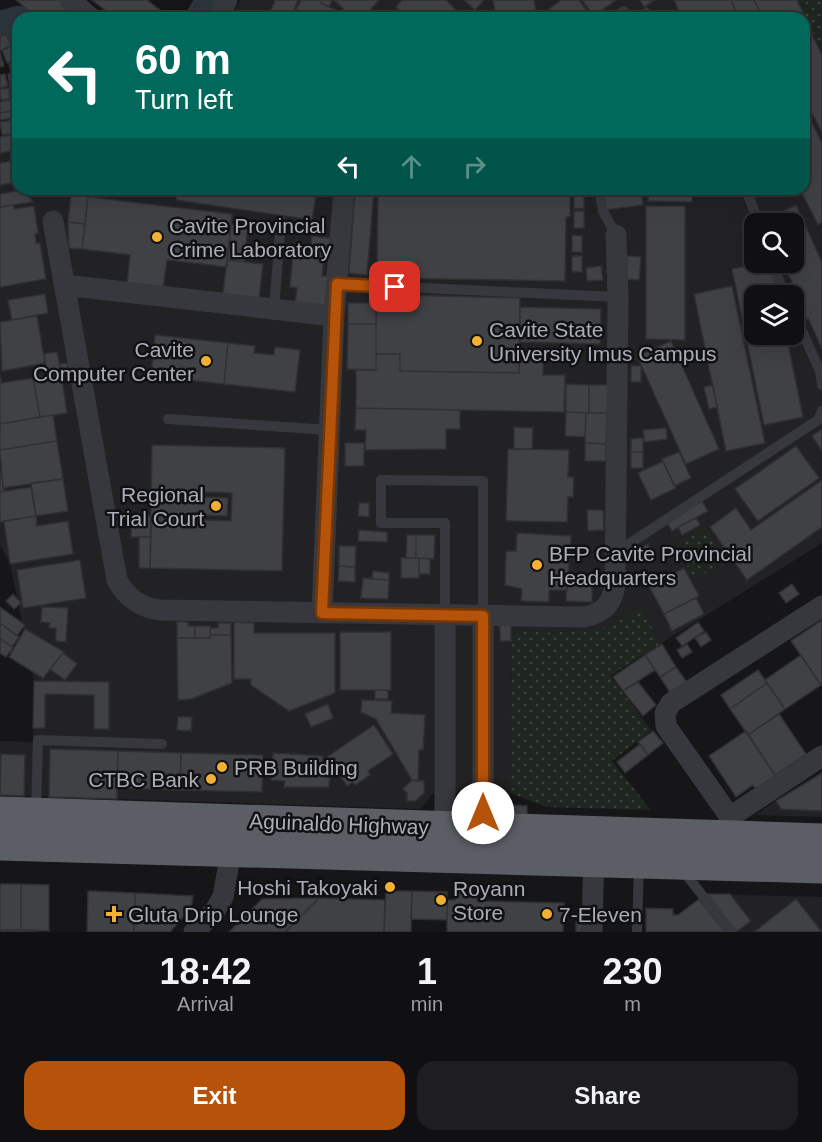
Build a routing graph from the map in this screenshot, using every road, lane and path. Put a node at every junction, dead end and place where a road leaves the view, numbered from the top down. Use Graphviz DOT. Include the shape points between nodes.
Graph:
graph roads {
  1 [pos="70,0"];
  2 [pos="84,12"];
  3 [pos="344,195"];
  4 [pos="600,195"];
  5 [pos="748,195"];
  6 [pos="755,213"];
  7 [pos="54,221"];
  8 [pos="281,221"];
  9 [pos="616,236"];
  10 [pos="337,284"];
  11 [pos="64,285"];
  12 [pos="618,297"];
  13 [pos="274,309"];
  14 [pos="334,316"];
  15 [pos="804,335"];
  16 [pos="822,385"];
  17 [pos="822,411"];
  18 [pos="168,419"];
  19 [pos="329,430"];
  20 [pos="615,554"];
  21 [pos="822,606"];
  22 [pos="322,613"];
  23 [pos="445,615"];
  24 [pos="483,616"];
  25 [pos="162,744"];
  26 [pos="822,756"];
  27 [pos="0,813"];
  28 [pos="36,814"];
  29 [pos="730,827"];
  30 [pos="445,828"];
  31 [pos="483,829"];
  32 [pos="234,836"];
  33 [pos="822,840"];
  34 [pos="0,844"];
  35 [pos="594,846"];
  36 [pos="683,854"];
  37 [pos="464,857"];
  38 [pos="639,862"];
  39 [pos="822,867"];
  40 [pos="194,932"];
  41 [pos="592,932"];
  42 [pos="637,932"];
  43 [pos="730,932"];
  1 -- 2 [label="street"];
  3 -- 10 [label="street"];
  4 -- 9 [label="lane" via="603,211"];
  5 -- 6 [label="lane"];
  7 -- 11 [label="street"];
  8 -- 13 [label="lane"];
  9 -- 12 [label="street"];
  10 -- 12 [label="lane"];
  10 -- 14 [label="street"];
  11 -- 13 [label="street"];
  11 -- 22 [label="street" via="114,569 122,590 150,609"];
  12 -- 20 [label="street"];
  13 -- 14 [label="street"];
  14 -- 19 [label="street"];
  15 -- 16 [label="lane"];
  17 -- 20 [label="lane" via="818,420"];
  18 -- 19 [label="lane"];
  19 -- 22 [label="street"];
  20 -- 24 [label="street" via="613,595 609,604 595,615"];
  21 -- 29 [label="street" via="667,708 666,726"];
  22 -- 23 [label="street"];
  23 -- 24 [label="street"];
  23 -- 24 [label="lane" via="445,523 381,523 381,480 483,480"];
  23 -- 30 [label="street"];
  24 -- 31 [label="street"];
  25 -- 28 [label="lane" via="38,740"];
  26 -- 29 [label="street"];
  27 -- 28 [label="highway, Aguinaldo Highway"];
  28 -- 32 [label="highway, Aguinaldo Highway"];
  29 -- 33 [label="highway, Aguinaldo Highway"];
  29 -- 36 [label="highway, Aguinaldo Highway"];
  30 -- 31 [label="highway, Aguinaldo Highway"];
  30 -- 32 [label="highway, Aguinaldo Highway"];
  30 -- 37 [label="street"];
  31 -- 35 [label="highway, Aguinaldo Highway"];
  31 -- 37 [label="street"];
  32 -- 34 [label="highway, Aguinaldo Highway"];
  32 -- 37 [label="highway, Aguinaldo Highway"];
  32 -- 40 [label="street" via="219,905"];
  35 -- 36 [label="highway, Aguinaldo Highway"];
  35 -- 37 [label="highway, Aguinaldo Highway"];
  35 -- 38 [label="highway, Aguinaldo Highway"];
  35 -- 41 [label="street"];
  36 -- 38 [label="highway, Aguinaldo Highway"];
  36 -- 39 [label="highway, Aguinaldo Highway"];
  36 -- 43 [label="lane"];
  38 -- 42 [label="lane"];
}
